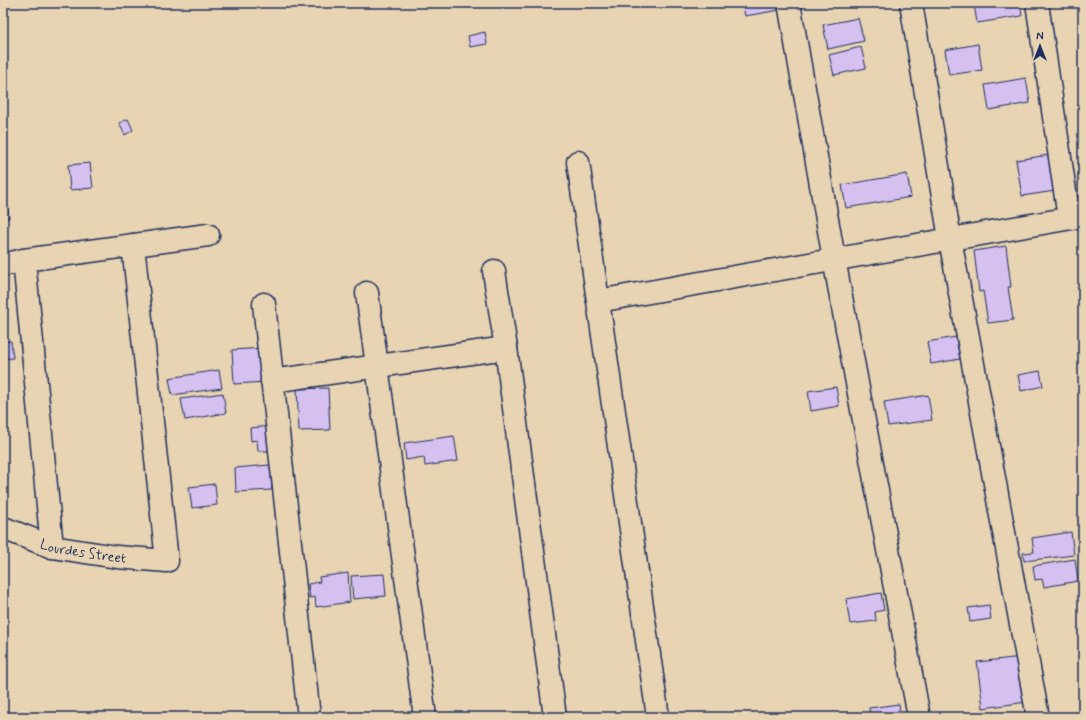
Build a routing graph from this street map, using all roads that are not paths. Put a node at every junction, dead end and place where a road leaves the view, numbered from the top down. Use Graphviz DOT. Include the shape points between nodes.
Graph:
graph roads {
  1 [pos="789,3"];
  2 [pos="911,3"];
  3 [pos="1037,3"];
  4 [pos="578,162"];
  5 [pos="1076,217"];
  6 [pos="208,235"];
  7 [pos="950,239"];
  8 [pos="133,245"];
  9 [pos="834,259"];
  10 [pos="24,260"];
  11 [pos="3,265"];
  12 [pos="494,271"];
  13 [pos="367,293"];
  14 [pos="598,301"];
  15 [pos="264,304"];
  16 [pos="506,348"];
  17 [pos="377,366"];
  18 [pos="272,381"];
  19 [pos="3,528"];
  20 [pos="52,547"];
  21 [pos="309,717"];
  22 [pos="425,717"];
  23 [pos="555,717"];
  24 [pos="658,717"];
  25 [pos="919,717"];
  26 [pos="1038,717"];
  1 -- 9 [label="street"];
  2 -- 7 [label="street"];
  3 -- 5 [label="street"];
  4 -- 14 [label="street"];
  5 -- 7 [label="street"];
  6 -- 8 [label="street"];
  7 -- 9 [label="street"];
  7 -- 26 [label="street"];
  8 -- 10 [label="street"];
  8 -- 20 [label="street, Lourdes Street" via="167,561 117,557"];
  9 -- 14 [label="street"];
  9 -- 25 [label="street"];
  10 -- 11 [label="street"];
  10 -- 20 [label="street"];
  12 -- 16 [label="street"];
  13 -- 17 [label="street"];
  14 -- 24 [label="street"];
  15 -- 18 [label="street"];
  16 -- 17 [label="street"];
  16 -- 23 [label="street"];
  17 -- 18 [label="street"];
  17 -- 22 [label="street"];
  18 -- 21 [label="street"];
  19 -- 20 [label="street, Lourdes Street"];
}
